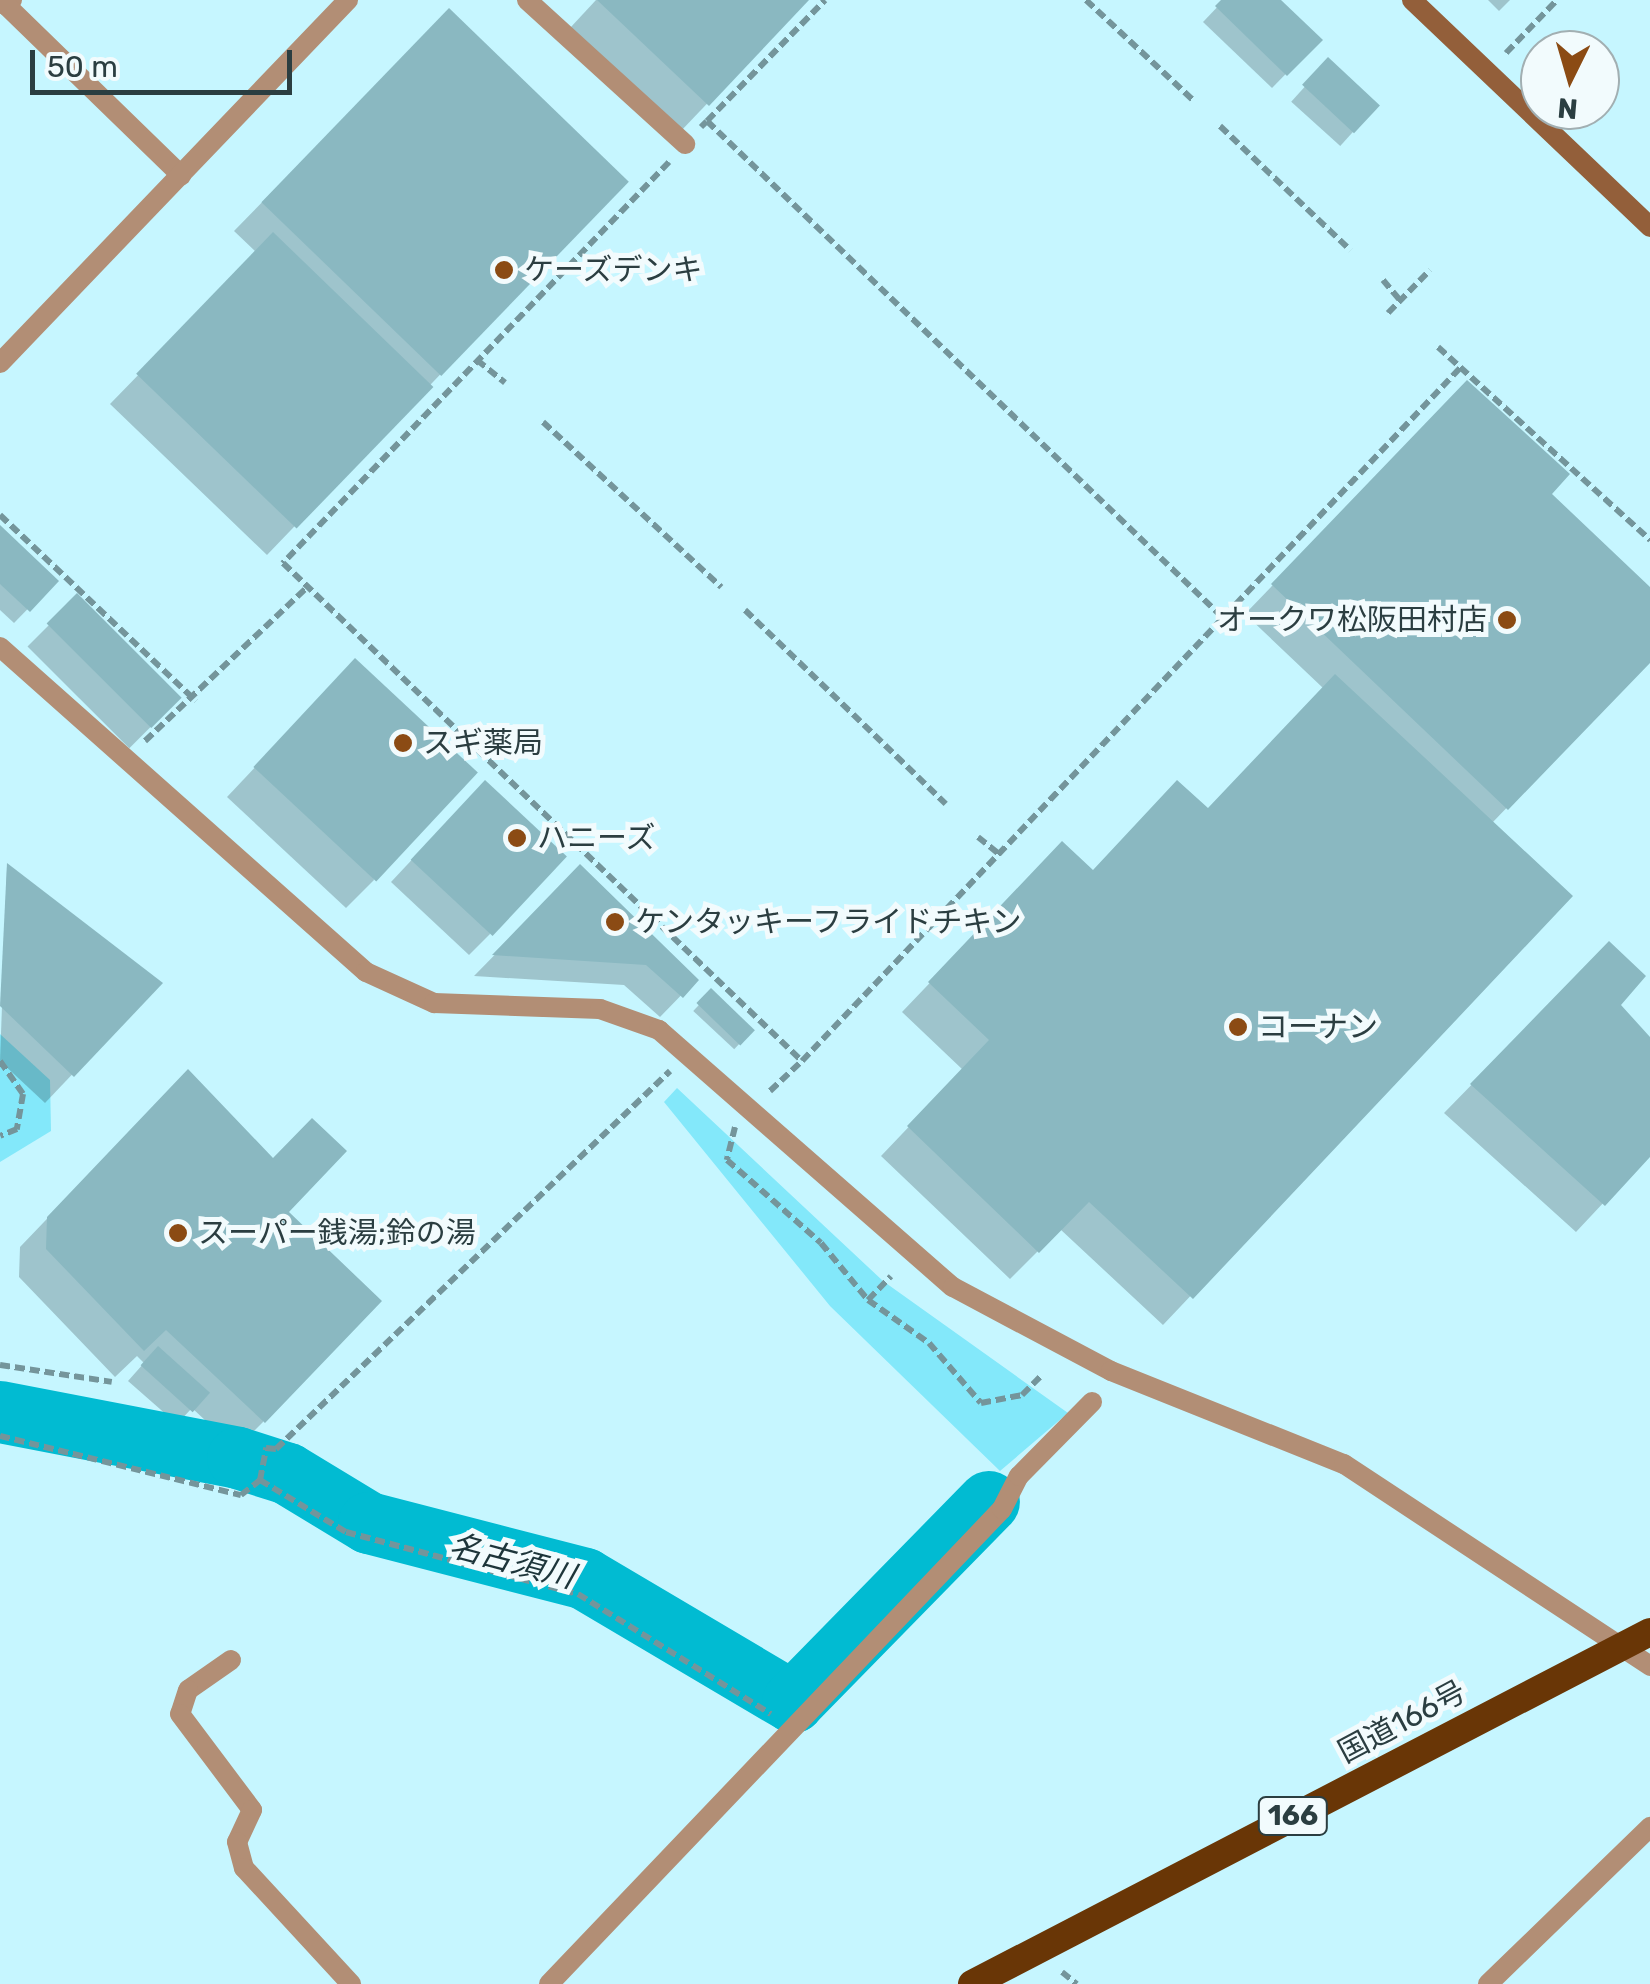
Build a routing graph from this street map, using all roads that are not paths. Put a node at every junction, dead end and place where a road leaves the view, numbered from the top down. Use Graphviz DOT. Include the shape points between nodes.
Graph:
graph roads {
  1 [pos="348,0"];
  2 [pos="527,0"];
  3 [pos="1412,0"];
  4 [pos="5,5"];
  5 [pos="685,144"];
  6 [pos="181,175"];
  7 [pos="1650,226"];
  8 [pos="0,363"];
  9 [pos="0,647"];
  10 [pos="1092,1402"];
  11 [pos="1650,1632"];
  12 [pos="1614,1647"];
  13 [pos="232,1660"];
  14 [pos="1650,1666"];
  15 [pos="1650,1827"];
  16 [pos="352,1984"];
  17 [pos="549,1984"];
  18 [pos="972,1984"];
  19 [pos="1488,1984"];
  1 -- 6 [label="street"];
  2 -- 5 [label="street"];
  3 -- 7 [label="main road"];
  4 -- 6 [label="street"];
  6 -- 8 [label="street"];
  9 -- 12 [label="street" via="366,972 471,1010 600,1009 659,1030 954,1287 1110,1371 1344,1464 1525,1576"];
  10 -- 17 [label="street" via="1019,1476 1002,1509 788,1724"];
  11 -- 12 [label="highway, 国道166号 / 166"];
  12 -- 14 [label="street"];
  12 -- 18 [label="highway, 国道166号 / 166"];
  13 -- 16 [label="street" via="188,1690 180,1714 252,1810 237,1842 244,1868"];
  15 -- 19 [label="street"];
}
